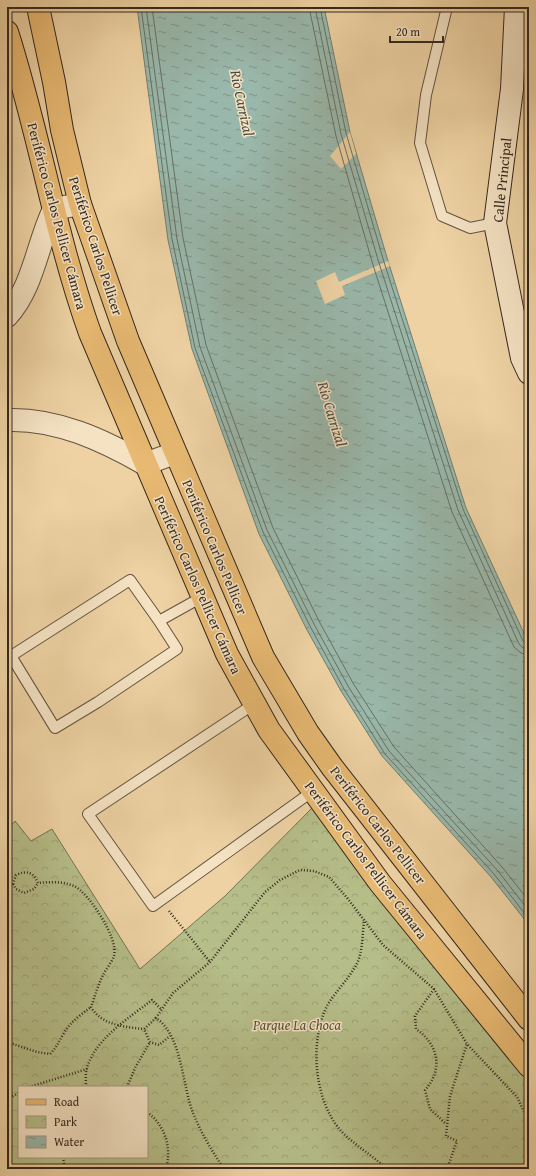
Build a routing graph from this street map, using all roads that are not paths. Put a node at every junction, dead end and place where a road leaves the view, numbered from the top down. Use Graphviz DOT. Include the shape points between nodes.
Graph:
graph roads {
  1 [pos="38,7"];
  2 [pos="447,7"];
  3 [pos="516,7"];
  4 [pos="7,32"];
  5 [pos="80,204"];
  6 [pos="54,209"];
  7 [pos="495,223"];
  8 [pos="8,315"];
  9 [pos="529,373"];
  10 [pos="7,410"];
  11 [pos="18,420"];
  12 [pos="176,453"];
  13 [pos="145,464"];
  14 [pos="202,597"];
  15 [pos="159,621"];
  16 [pos="254,704"];
  17 [pos="313,791"];
  18 [pos="529,1019"];
  19 [pos="529,1066"];
  1 -- 5 [label="main road, Periférico Carlos Pellicer" via="62,130"];
  2 -- 7 [label="lane" via="426,95 420,143 442,216 470,228"];
  3 -- 7 [label="main road, Calle Principal" via="512,89"];
  4 -- 6 [label="main road, Periférico Carlos Pellicer Cámara" via="19,68"];
  5 -- 6 [label="main road"];
  5 -- 12 [label="main road, Periférico Carlos Pellicer" via="128,341"];
  6 -- 8 [label="main road" via="34,269"];
  6 -- 13 [label="main road, Periférico Carlos Pellicer Cámara" via="66,261 87,326"];
  7 -- 9 [label="main road, Calle Principal" via="522,358"];
  10 -- 11 [label="main road"];
  11 -- 13 [label="main road" via="48,423 92,437"];
  12 -- 13 [label="main road"];
  12 -- 18 [label="main road, Periférico Carlos Pellicer" via="263,657 292,708 332,767"];
  13 -- 14 [label="main road, Periférico Carlos Pellicer Cámara"];
  14 -- 15 [label="lane"];
  14 -- 16 [label="main road, Periférico Carlos Pellicer Cámara" via="227,654"];
  15 -- 15 [label="lane" via="130,580 11,656 55,728 177,649"];
  16 -- 17 [label="main road, Periférico Carlos Pellicer Cámara" via="269,730"];
  16 -- 17 [label="lane" via="88,814 153,906"];
  17 -- 19 [label="main road, Periférico Carlos Pellicer Cámara" via="380,883"];
}
